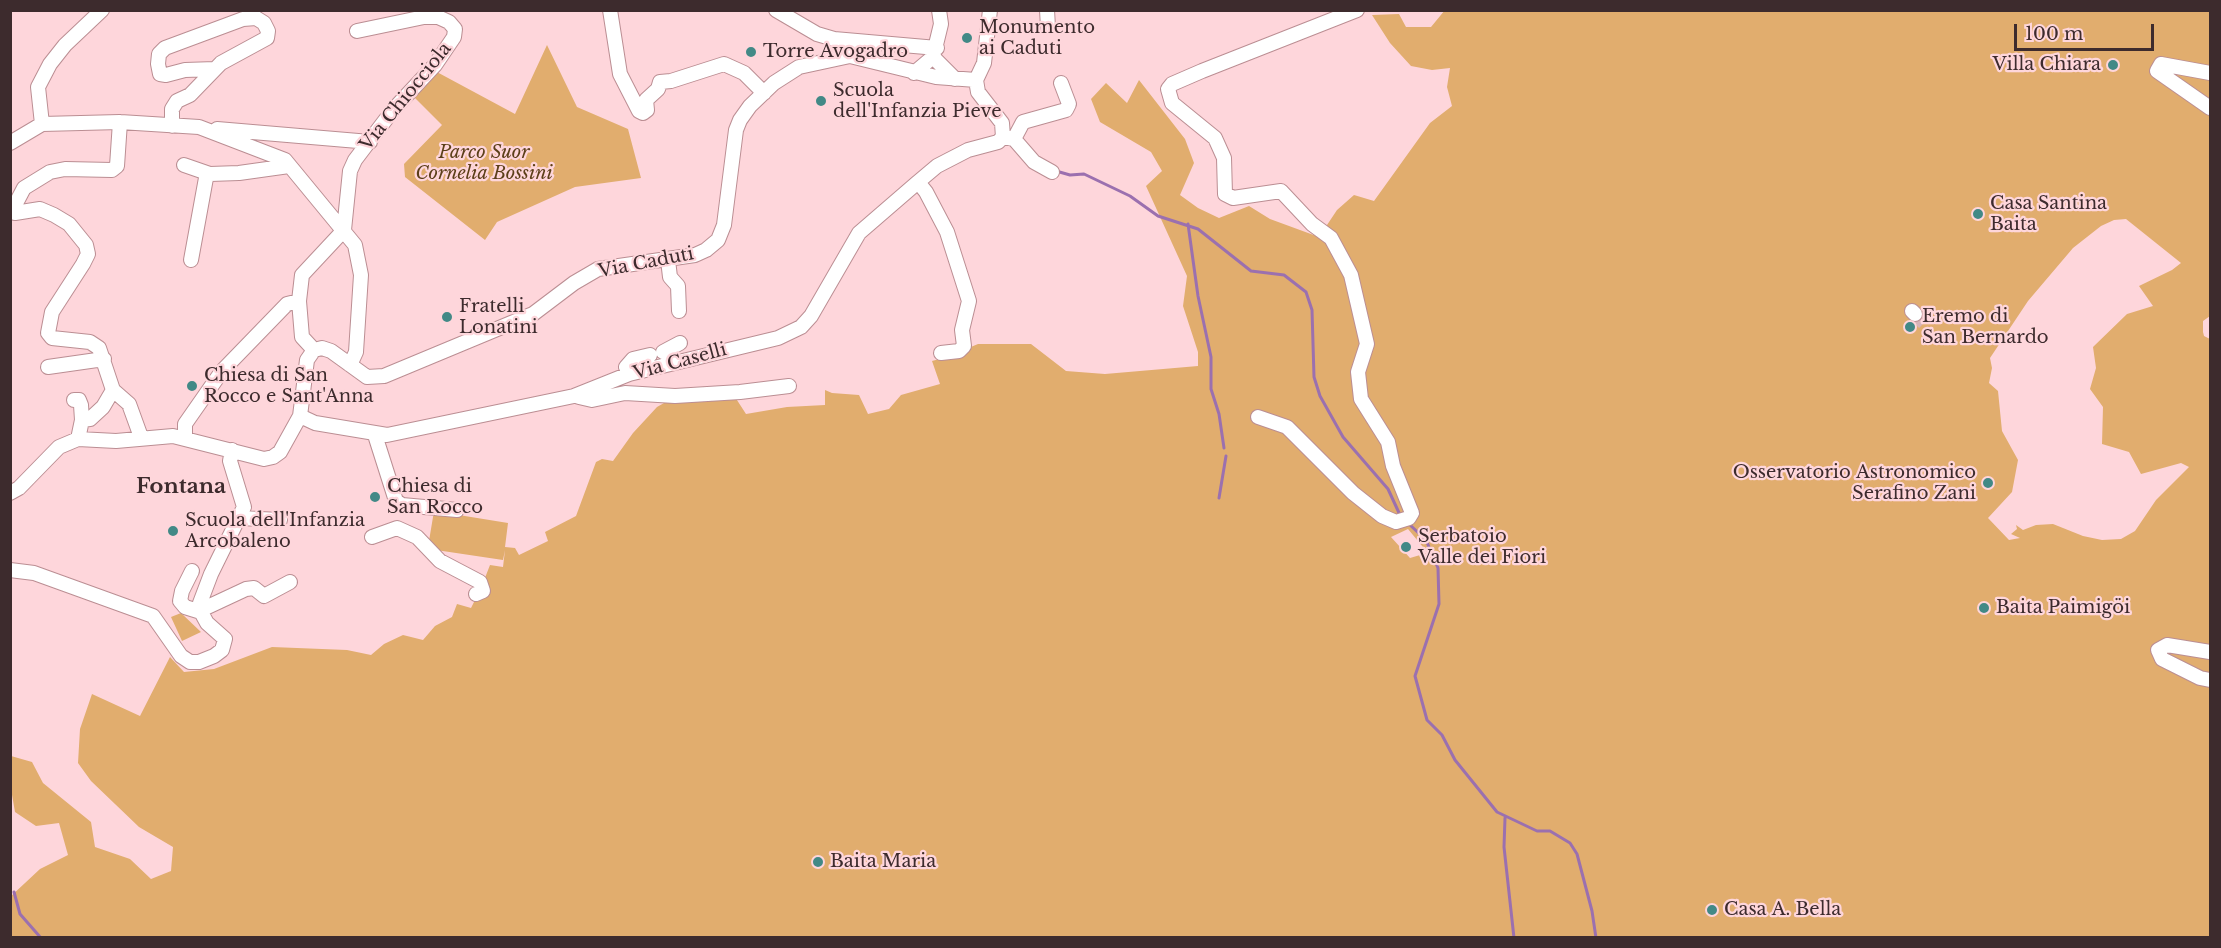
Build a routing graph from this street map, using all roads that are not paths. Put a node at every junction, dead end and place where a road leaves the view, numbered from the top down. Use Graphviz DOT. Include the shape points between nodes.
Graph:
graph roads {
  1 [pos="102,10"];
  2 [pos="610,10"];
  3 [pos="776,10"];
  4 [pos="939,10"];
  5 [pos="990,10"];
  6 [pos="1047,10"];
  7 [pos="1358,10"];
  8 [pos="1048,27"];
  9 [pos="357,32"];
  10 [pos="902,44"];
  11 [pos="935,53"];
  12 [pos="215,69"];
  13 [pos="899,69"];
  14 [pos="914,73"];
  15 [pos="2211,73"];
  16 [pos="955,79"];
  17 [pos="976,80"];
  18 [pos="1061,83"];
  19 [pos="764,93"];
  20 [pos="2211,108"];
  21 [pos="120,123"];
  22 [pos="42,124"];
  23 [pos="172,126"];
  24 [pos="206,129"];
  25 [pos="1009,138"];
  26 [pos="370,142"];
  27 [pos="10,143"];
  28 [pos="184,165"];
  29 [pos="289,166"];
  30 [pos="1052,172"];
  31 [pos="210,174"];
  32 [pos="918,182"];
  33 [pos="344,230"];
  34 [pos="191,260"];
  35 [pos="668,260"];
  36 [pos="299,301"];
  37 [pos="680,311"];
  38 [pos="680,342"];
  39 [pos="314,350"];
  40 [pos="942,353"];
  41 [pos="104,359"];
  42 [pos="350,365"];
  43 [pos="48,366"];
  44 [pos="629,374"];
  45 [pos="789,386"];
  46 [pos="113,390"];
  47 [pos="574,396"];
  48 [pos="74,400"];
  49 [pos="300,416"];
  50 [pos="1258,417"];
  51 [pos="82,420"];
  52 [pos="375,435"];
  53 [pos="141,437"];
  54 [pos="185,437"];
  55 [pos="78,439"];
  56 [pos="232,450"];
  57 [pos="10,493"];
  58 [pos="457,510"];
  59 [pos="240,518"];
  60 [pos="280,520"];
  61 [pos="372,537"];
  62 [pos="10,570"];
  63 [pos="192,571"];
  64 [pos="290,582"];
  65 [pos="476,594"];
  66 [pos="201,611"];
  67 [pos="2211,652"];
  68 [pos="2211,680"];
  1 -- 22 [label="street" via="50,64 38,87"];
  2 -- 19 [label="street" via="620,74 643,113 648,96 656,93 660,82 724,64 744,73"];
  3 -- 10 [label="street" via="799,25 834,39"];
  4 -- 11 [label="street" via="941,24"];
  5 -- 17 [label="street" via="984,63"];
  6 -- 8 [label="street"];
  7 -- 50 [label="street" via="1202,71 1168,89 1172,103 1215,138 1224,158 1225,194 1233,198 1281,191 1330,238 1351,275 1367,344 1359,372 1361,399 1388,442 1412,513 1409,519 1396,522 1382,516 1353,493 1287,427"];
  9 -- 26 [label="street, Via Chiocciola" via="424,17 438,17 455,29 454,37 435,65 393,110"];
  10 -- 11 [label="street"];
  10 -- 13 [label="street"];
  11 -- 14 [label="street"];
  11 -- 16 [label="street"];
  12 -- 12 [label="street" via="267,38 264,23 256,18 243,19 165,48 159,54 160,74"];
  12 -- 23 [label="street" via="190,95 177,101 172,109"];
  13 -- 14 [label="street, Via Caduti"];
  13 -- 19 [label="street, Via Caduti" via="850,56 829,59 799,67"];
  14 -- 16 [label="street, Via Caduti"];
  15 -- 20 [label="street" via="2161,64 2157,71"];
  16 -- 17 [label="street, Via Caduti"];
  17 -- 25 [label="street" via="978,92"];
  18 -- 25 [label="street, Via Caselli" via="1069,104 1066,110 1023,122"];
  19 -- 35 [label="street, Via Caduti" via="750,106 736,130 729,198 718,240 695,255"];
  21 -- 22 [label="street"];
  21 -- 23 [label="street"];
  21 -- 41 [label="street" via="117,166 112,170 51,172 24,188 14,207 15,213 40,209 54,215 69,224 86,245 88,254 52,312 48,333 52,338 95,344"];
  22 -- 27 [label="street"];
  23 -- 24 [label="street"];
  24 -- 26 [label="street"];
  24 -- 29 [label="street" via="285,160"];
  25 -- 30 [label="street" via="1034,162"];
  25 -- 32 [label="street, Via Caselli" via="968,150 936,166"];
  26 -- 33 [label="street, Via Chiocciola" via="350,171"];
  28 -- 31 [label="street"];
  29 -- 31 [label="street"];
  29 -- 33 [label="street"];
  31 -- 34 [label="street" via="206,178"];
  32 -- 40 [label="street" via="947,232 969,300 962,330 964,346 959,351"];
  32 -- 44 [label="street, Via Caselli" via="859,233 801,327 778,338"];
  33 -- 36 [label="street" via="307,267 302,275"];
  33 -- 42 [label="street" via="355,245 361,274 356,352"];
  35 -- 37 [label="street" via="669,277 678,286"];
  35 -- 42 [label="street, Via Caduti" via="598,269 533,314 384,376 367,377"];
  36 -- 39 [label="street" via="302,337"];
  36 -- 54 [label="street" via="287,304 222,371 185,424"];
  38 -- 44 [label="street" via="656,354 633,359 626,367"];
  39 -- 42 [label="street, Via Caduti" via="331,351"];
  39 -- 49 [label="street" via="307,360"];
  41 -- 43 [label="street"];
  41 -- 46 [label="street"];
  44 -- 47 [label="street, Via Caselli"];
  45 -- 47 [label="street" via="675,396 625,393 592,400"];
  46 -- 51 [label="street" via="103,407 90,419"];
  46 -- 53 [label="street" via="129,404"];
  47 -- 52 [label="street, Via Caselli"];
  48 -- 51 [label="street" via="81,405"];
  49 -- 52 [label="street, Via Caselli" via="315,423"];
  49 -- 56 [label="street" via="273,458"];
  51 -- 55 [label="street"];
  52 -- 58 [label="street" via="396,501 402,506"];
  53 -- 54 [label="street"];
  53 -- 55 [label="street" via="116,441"];
  54 -- 56 [label="street"];
  55 -- 57 [label="street" via="59,447"];
  56 -- 59 [label="street" via="230,461 243,499"];
  59 -- 60 [label="street"];
  59 -- 66 [label="street" via="211,574 200,603"];
  61 -- 65 [label="street" via="397,528 417,537 440,561 480,582 483,591"];
  62 -- 66 [label="street" via="45,577 153,616 181,656 190,662 200,662 222,650 225,639 207,623"];
  63 -- 66 [label="street" via="180,601 185,607"];
  64 -- 66 [label="street" via="264,596 254,588 246,588"];
  67 -- 68 [label="street" via="2174,645 2158,650 2163,659"];
}
